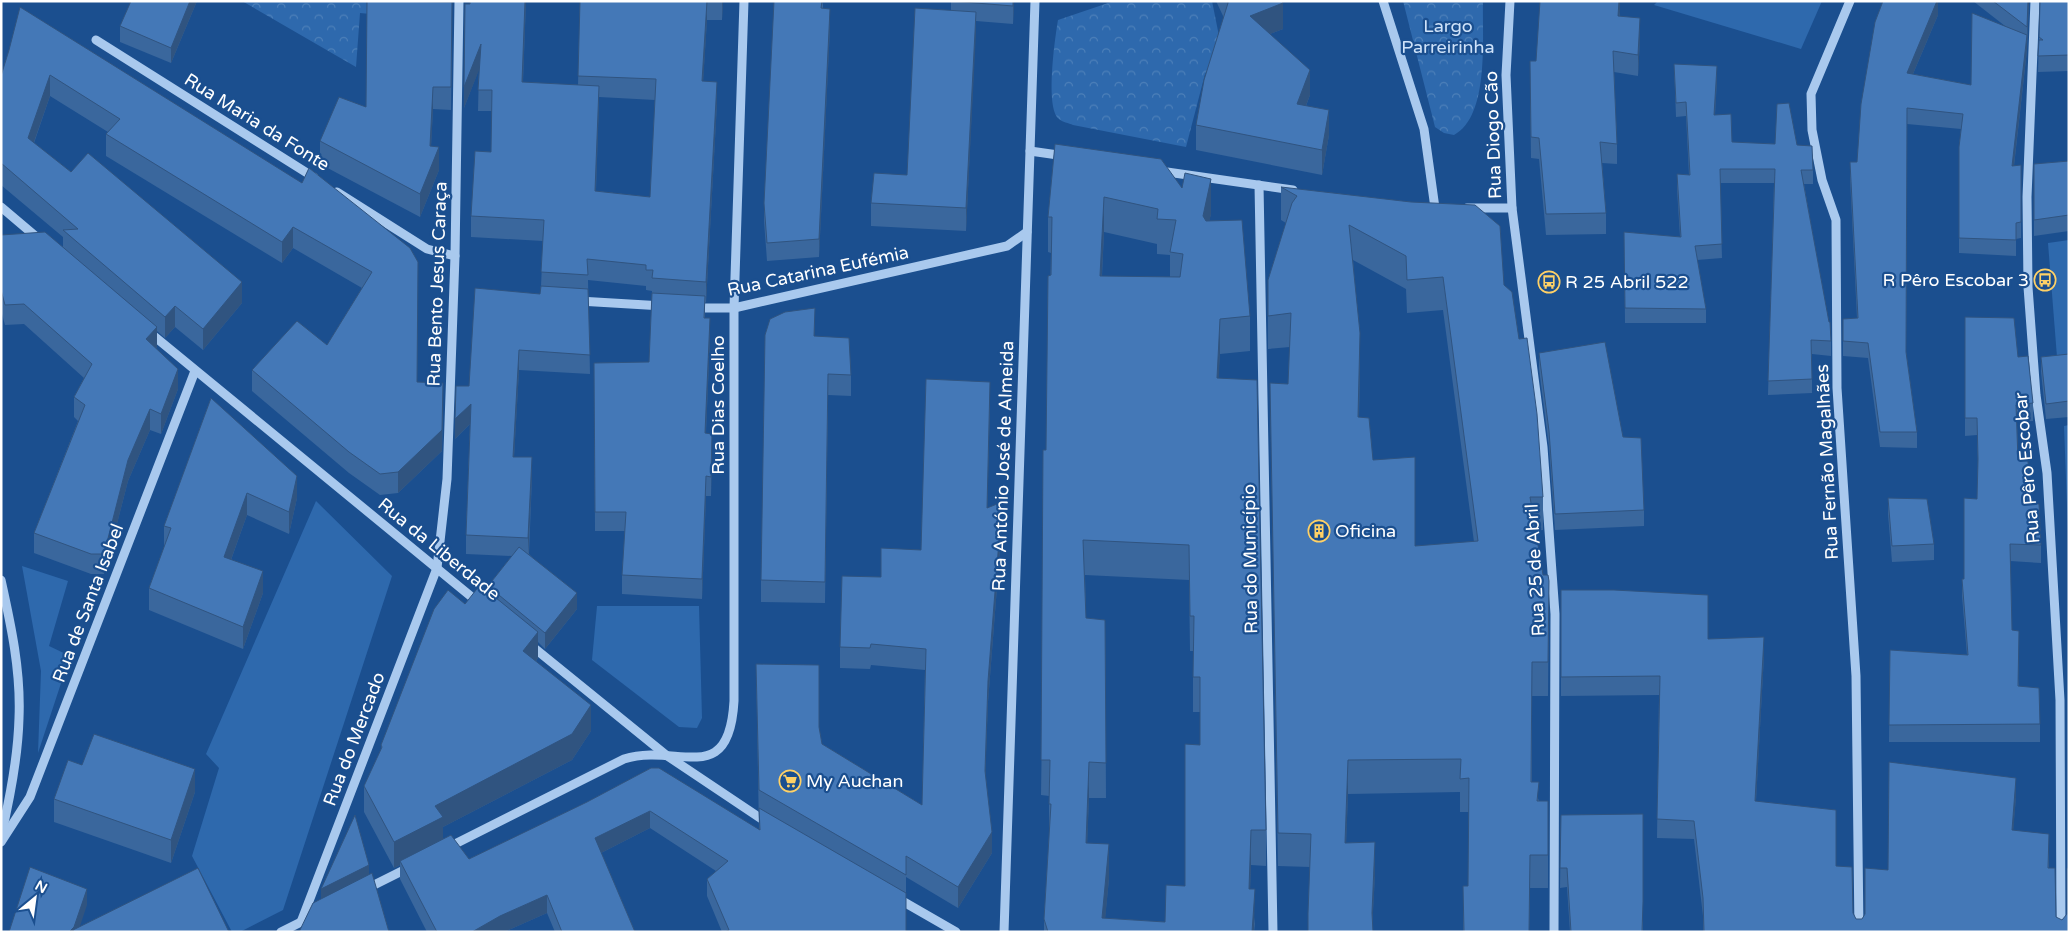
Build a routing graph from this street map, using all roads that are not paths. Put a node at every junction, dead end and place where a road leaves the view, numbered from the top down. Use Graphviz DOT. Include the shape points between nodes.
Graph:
graph roads {
  1 [pos="459,1"];
  2 [pos="744,1"];
  3 [pos="1035,1"];
  4 [pos="1383,1"];
  5 [pos="1510,1"];
  6 [pos="1850,1"];
  7 [pos="2034,1"];
  8 [pos="96,40"];
  9 [pos="1030,151"];
  10 [pos="1077,158"];
  11 [pos="1154,170"];
  12 [pos="1259,185"];
  13 [pos="1308,192"];
  14 [pos="1,207"];
  15 [pos="1425,207"];
  16 [pos="1445,208"];
  17 [pos="1512,208"];
  18 [pos="1027,232"];
  19 [pos="46,245"];
  20 [pos="455,256"];
  21 [pos="567,300"];
  22 [pos="734,308"];
  23 [pos="143,327"];
  24 [pos="195,371"];
  25 [pos="437,568"];
  26 [pos="1,580"];
  27 [pos="489,611"];
  28 [pos="520,636"];
  29 [pos="666,755"];
  30 [pos="777,829"];
  31 [pos="1,836"];
  32 [pos="1,842"];
  33 [pos="441,852"];
  34 [pos="414,865"];
  35 [pos="888,892"];
  36 [pos="353,896"];
  37 [pos="327,909"];
  38 [pos="301,922"];
  39 [pos="281,932"];
  40 [pos="956,932"];
  41 [pos="1004,932"];
  42 [pos="1273,932"];
  43 [pos="1554,932"];
  44 [pos="1859,932"];
  45 [pos="2061,932"];
  1 -- 20 [label="street, Rua Bento Jesus Caraça"];
  2 -- 22 [label="street, Rua Dias Coelho"];
  3 -- 9 [label="street, Rua António José de Almeida"];
  4 -- 16 [label="street" via="1424,129"];
  5 -- 17 [label="street, Rua Diogo Cão" via="1506,75"];
  6 -- 44 [label="street, Rua Fernão Magalhães" via="1811,94 1812,130 1818,164 1836,220 1837,388 1856,676"];
  7 -- 45 [label="street, Rua Pêro Escobar" via="2027,197 2028,287 2036,395 2047,472 2060,700"];
  8 -- 20 [label="street, Rua Maria da Fonte" via="426,249"];
  9 -- 10 [label="street"];
  9 -- 18 [label="street, Rua António José de Almeida"];
  11 -- 12 [label="street"];
  12 -- 13 [label="street"];
  12 -- 42 [label="street, Rua do Município"];
  14 -- 19 [label="street"];
  15 -- 16 [label="street"];
  16 -- 17 [label="street"];
  17 -- 43 [label="street, Rua 25 de Abril" via="1543,447 1555,614"];
  18 -- 22 [label="street, Rua Catarina Eufémia" via="1006,246"];
  18 -- 41 [label="street, Rua António José de Almeida"];
  20 -- 25 [label="street, Rua Bento Jesus Caraça" via="447,479"];
  21 -- 22 [label="street, Rua Catarina Eufémia"];
  22 -- 29 [label="street, Rua Dias Coelho" via="732,720 730,732 714,753 699,759"];
  23 -- 24 [label="street, Rua da Liberdade"];
  24 -- 25 [label="street, Rua da Liberdade"];
  24 -- 32 [label="street, Rua de Santa Isabel" via="30,797"];
  25 -- 27 [label="street, Rua da Liberdade"];
  25 -- 38 [label="street, Rua do Mercado"];
  26 -- 31 [label="street" via="14,636 20,718"];
  28 -- 29 [label="street"];
  29 -- 30 [label="street"];
  29 -- 33 [label="street, Rua Dias Coelho" via="638,754 624,759"];
  34 -- 36 [label="street"];
  35 -- 40 [label="street"];
  37 -- 38 [label="street"];
  38 -- 39 [label="street"];
}
